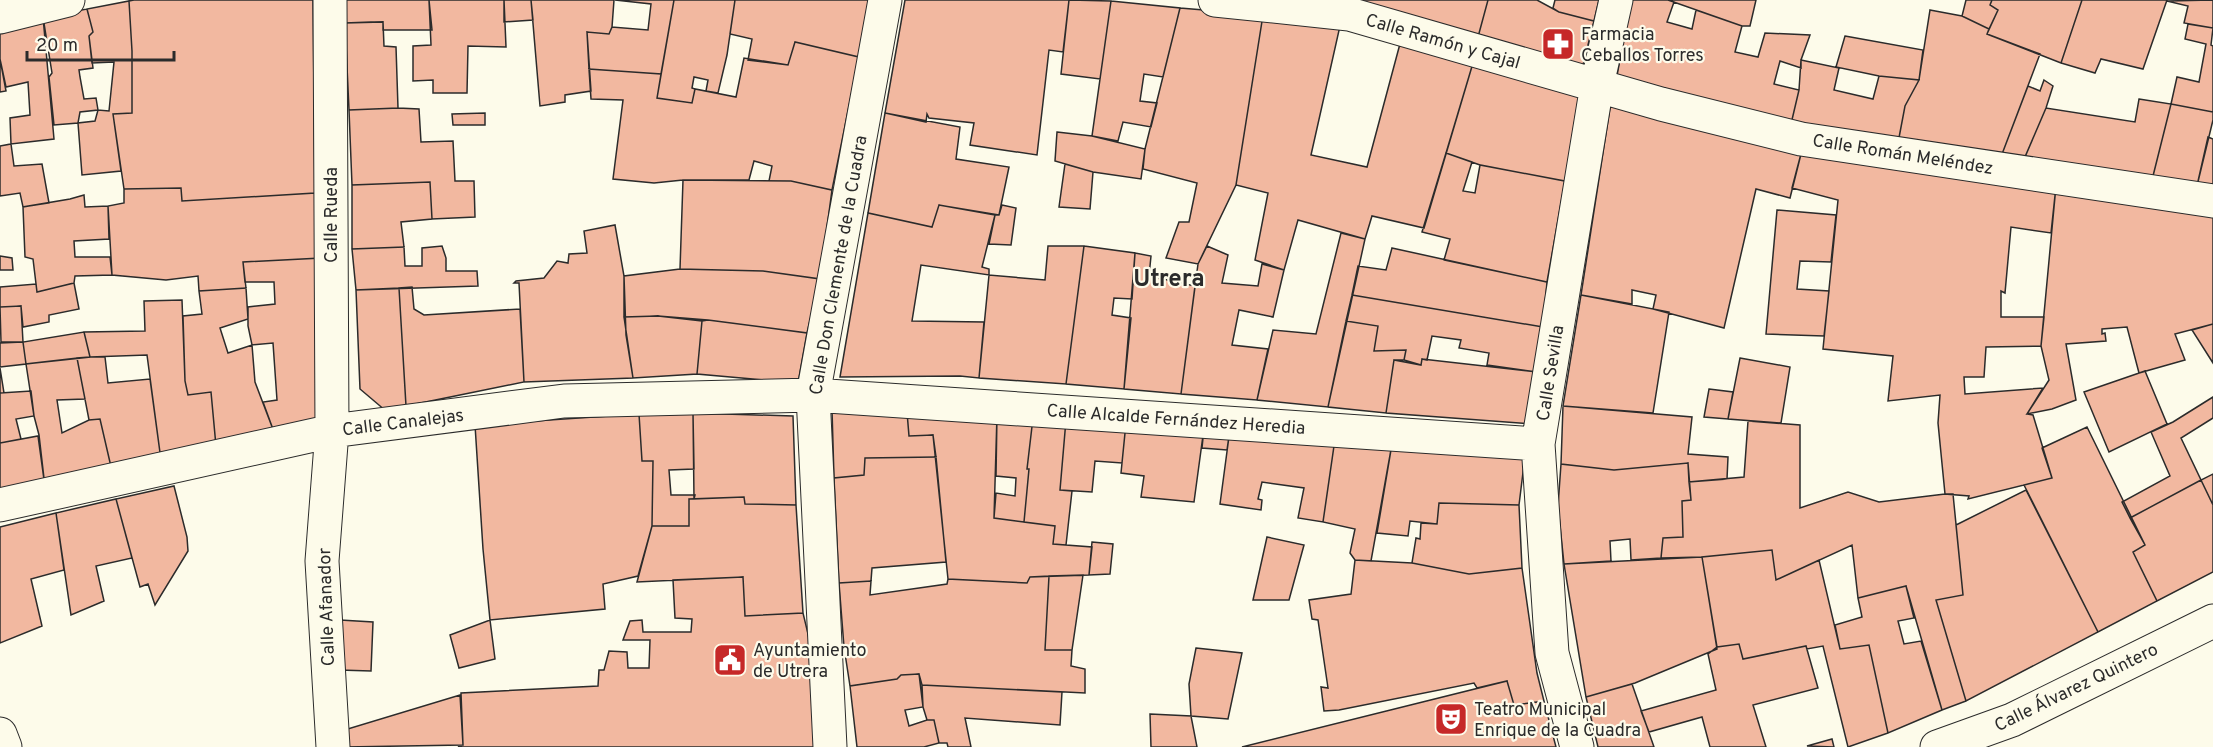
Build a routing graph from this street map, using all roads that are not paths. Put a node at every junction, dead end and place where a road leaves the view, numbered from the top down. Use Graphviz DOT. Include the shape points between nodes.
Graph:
graph roads {
  1 [pos="68,0"];
  2 [pos="330,0"];
  3 [pos="885,0"];
  4 [pos="1215,0"];
  5 [pos="1616,0"];
  6 [pos="0,17"];
  7 [pos="1597,86"];
  8 [pos="2213,201"];
  9 [pos="813,395"];
  10 [pos="332,431"];
  11 [pos="1538,444"];
  12 [pos="0,505"];
  13 [pos="2213,621"];
  14 [pos="0,734"];
  15 [pos="5,747"];
  16 [pos="333,747"];
  17 [pos="830,747"];
  18 [pos="1577,747"];
  19 [pos="1937,747"];
  1 -- 6 [label="street"];
  2 -- 10 [label="street, Calle Rueda"];
  3 -- 9 [label="street, Calle Don Clemente de la Cuadra"];
  4 -- 7 [label="street, Calle Ramón y Cajal" via="1349,14"];
  5 -- 7 [label="street, Calle Sevilla"];
  7 -- 8 [label="street, Calle Román Meléndez" via="1801,138"];
  7 -- 11 [label="street, Calle Sevilla"];
  9 -- 10 [label="street, Calle Canalejas" via="564,401"];
  9 -- 11 [label="street, Calle Alcalde Fernández Heredia"];
  9 -- 17 [label="street, Calle Don Clemente de la Cuadra"];
  10 -- 12 [label="street, Calle Canalejas"];
  10 -- 16 [label="street, Calle Afanador" via="322,561"];
  11 -- 18 [label="street, Calle Sevilla" via="1551,653"];
  13 -- 19 [label="street, Calle Álvarez Quintero" via="2012,720"];
  14 -- 15 [label="street"];
}
